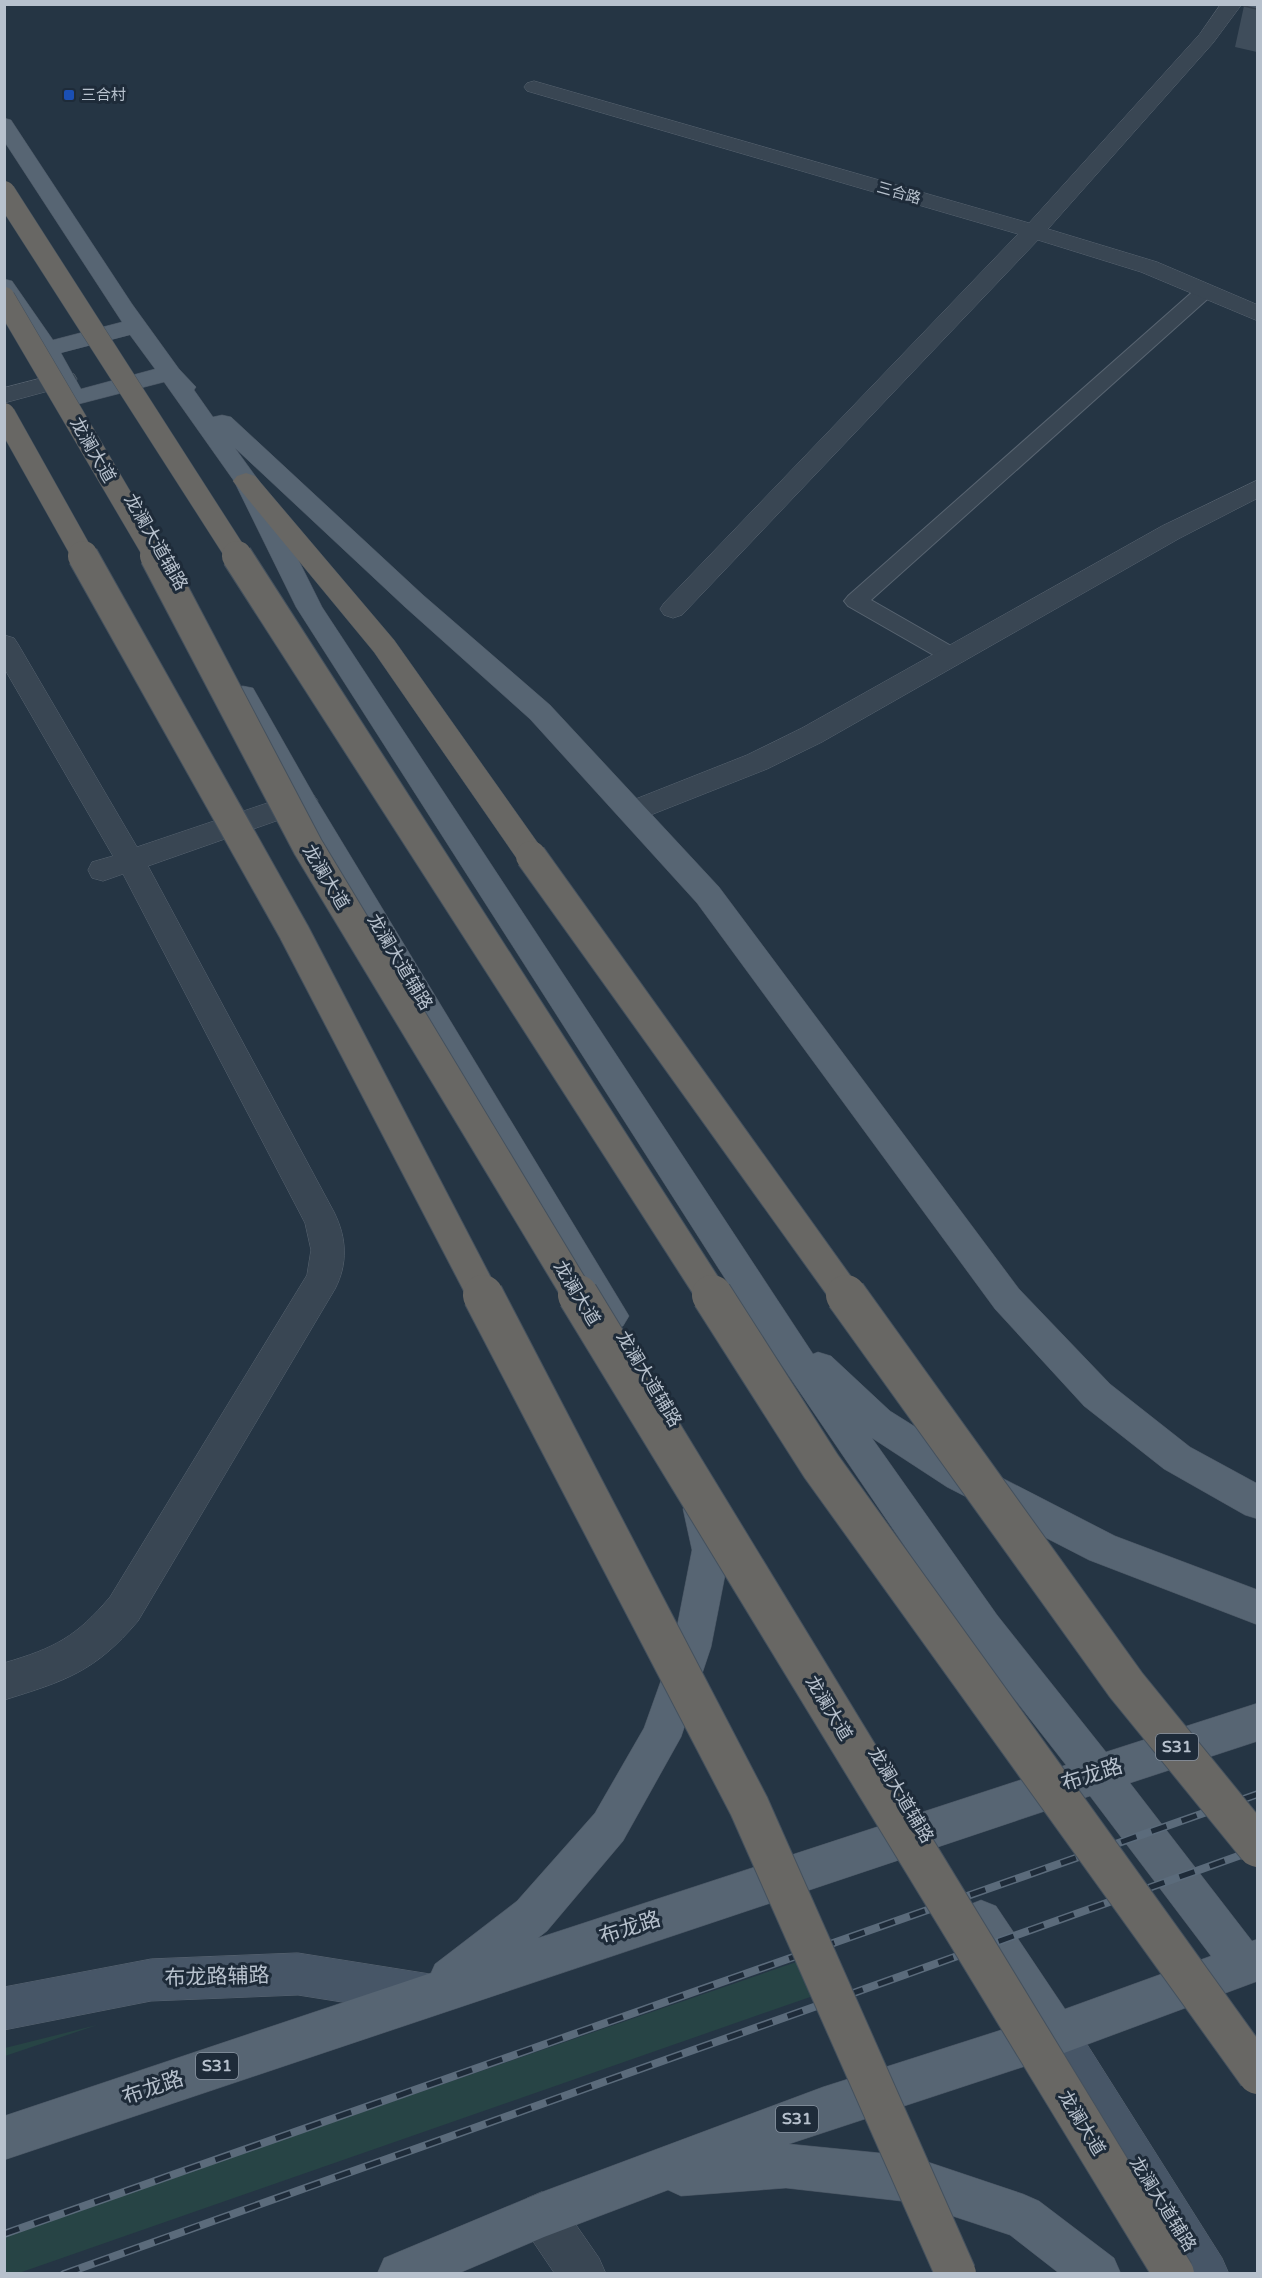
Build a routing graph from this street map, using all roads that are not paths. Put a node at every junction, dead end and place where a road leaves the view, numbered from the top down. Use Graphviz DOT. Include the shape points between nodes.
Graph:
graph roads {
  1 [pos="1232,4"];
  2 [pos="534,87"];
  3 [pos="4,124"];
  4 [pos="4,192"];
  5 [pos="1033,232"];
  6 [pos="4,286"];
  7 [pos="1205,291"];
  8 [pos="4,298"];
  9 [pos="1257,314"];
  10 [pos="136,326"];
  11 [pos="47,349"];
  12 [pos="169,373"];
  13 [pos="70,389"];
  14 [pos="4,396"];
  15 [pos="4,414"];
  16 [pos="246,481"];
  17 [pos="1257,488"];
  18 [pos="673,609"];
  19 [pos="4,644"];
  20 [pos="952,656"];
  21 [pos="303,801"];
  22 [pos="633,811"];
  23 [pos="116,865"];
  24 [pos="775,1328"];
  25 [pos="687,1443"];
  26 [pos="1257,1503"];
  27 [pos="1257,1608"];
  28 [pos="4,1682"];
  29 [pos="1257,1722"];
  30 [pos="1097,1773"];
  31 [pos="922,1833"];
  32 [pos="1257,1847"];
  33 [pos="1253,1970"];
  34 [pos="430,1995"];
  35 [pos="4,2009"];
  36 [pos="1056,2034"];
  37 [pos="1257,2074"];
  38 [pos="4,2138"];
  39 [pos="643,2176"];
  40 [pos="542,2215"];
  41 [pos="400,2274"];
  42 [pos="584,2274"];
  43 [pos="956,2274"];
  44 [pos="1098,2274"];
  45 [pos="1174,2274"];
  46 [pos="1206,2274"];
  1 -- 5 [label="street" via="1206,39"];
  2 -- 5 [label="street, 三合路"];
  3 -- 10 [label="main road"];
  4 -- 37 [label="highway, bridge" via="821,1466"];
  5 -- 7 [label="street, 三合路" via="1149,267"];
  5 -- 18 [label="street"];
  6 -- 11 [label="main road, 龙澜大道辅路"];
  7 -- 9 [label="street, 三合路"];
  7 -- 20 [label="lane" via="856,601"];
  8 -- 45 [label="highway, 龙澜大道, bridge" via="156,558 308,848"];
  10 -- 11 [label="main road"];
  10 -- 12 [label="main road"];
  11 -- 13 [label="main road, 龙澜大道辅路"];
  12 -- 13 [label="main road"];
  12 -- 16 [label="main road"];
  12 -- 22 [label="main road" via="414,602 540,712"];
  13 -- 14 [label="street"];
  13 -- 21 [label="main road, 龙澜大道辅路"];
  15 -- 43 [label="highway, bridge" via="294,932 749,1806"];
  16 -- 24 [label="main road" via="309,607"];
  16 -- 32 [label="highway, bridge" via="384,646 1119,1675"];
  17 -- 20 [label="street"];
  19 -- 23 [label="street"];
  20 -- 22 [label="street" via="757,762"];
  21 -- 23 [label="street"];
  21 -- 25 [label="main road, 龙澜大道辅路"];
  22 -- 26 [label="main road" via="708,895 1007,1299 1096,1395 1177,1458"];
  23 -- 28 [label="street" via="322,1222 328,1240 328,1263 323,1279 124,1609 83,1652"];
  24 -- 27 [label="main road" via="877,1422 960,1475 1102,1548"];
  24 -- 30 [label="main road" via="983,1628"];
  25 -- 31 [label="main road, 龙澜大道辅路"];
  25 -- 34 [label="main road" via="711,1550 692,1647 661,1737 609,1827 532,1916"];
  29 -- 30 [label="main road, 布龙路 / S31"];
  30 -- 31 [label="main road, 布龙路 / S31"];
  30 -- 33 [label="main road"];
  31 -- 34 [label="main road, 布龙路 / S31"];
  31 -- 36 [label="main road, 龙澜大道辅路"];
  33 -- 36 [label="main road, S31"];
  34 -- 35 [label="main road, 布龙路辅路" via="298,1974 151,1980"];
  34 -- 38 [label="main road, 布龙路 / S31"];
  36 -- 39 [label="main road, S31" via="823,2109"];
  36 -- 46 [label="main road, 龙澜大道辅路"];
  39 -- 40 [label="main road, S31"];
  39 -- 44 [label="main road" via="786,2166 910,2180 1023,2217"];
  40 -- 41 [label="main road, S31"];
  40 -- 42 [label="street"];
}
